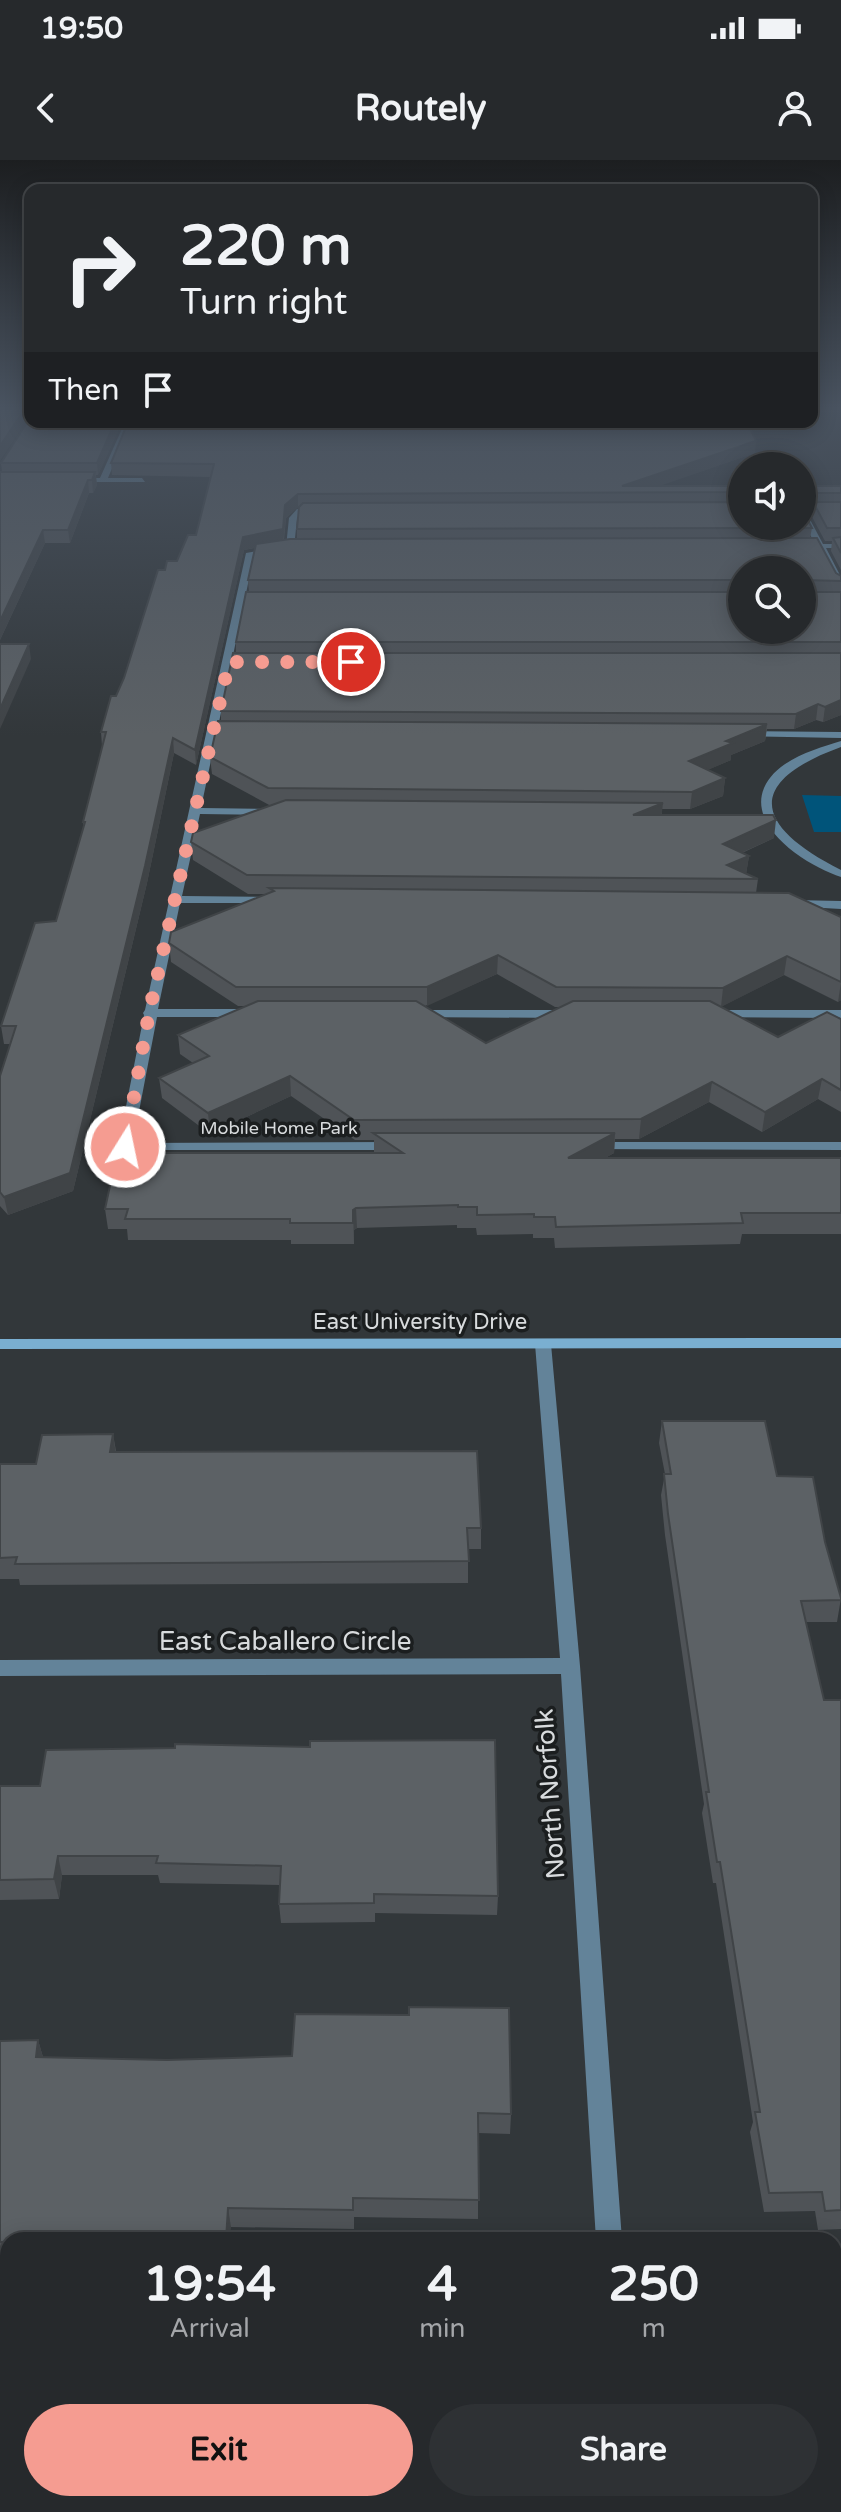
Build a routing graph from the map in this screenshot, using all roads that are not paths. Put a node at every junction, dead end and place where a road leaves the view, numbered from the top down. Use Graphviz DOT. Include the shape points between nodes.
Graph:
graph roads {
  1 [pos="294,517"];
  2 [pos="816,538"];
  3 [pos="789,546"];
  4 [pos="820,546"];
  5 [pos="841,546"];
  6 [pos="290,547"];
  7 [pos="305,547"];
  8 [pos="841,585"];
  9 [pos="240,600"];
  10 [pos="256,600"];
  11 [pos="229,662"];
  12 [pos="244,662"];
  13 [pos="214,732"];
  14 [pos="229,732"];
  15 [pos="731,734"];
  16 [pos="841,735"];
  17 [pos="841,744"];
  18 [pos="197,811"];
  19 [pos="292,812"];
  20 [pos="750,816"];
  21 [pos="766,816"];
  22 [pos="841,874"];
  23 [pos="174,899"];
  24 [pos="285,900"];
  25 [pos="777,904"];
  26 [pos="841,905"];
  27 [pos="149,1013"];
  28 [pos="259,1013"];
  29 [pos="401,1013"];
  30 [pos="589,1014"];
  31 [pos="699,1014"];
  32 [pos="841,1014"];
  33 [pos="411,1146"];
  34 [pos="586,1146"];
  35 [pos="841,1146"];
  36 [pos="841,1343"];
  37 [pos="0,1344"];
  38 [pos="543,1344"];
  39 [pos="570,1666"];
  40 [pos="0,1668"];
  41 [pos="608,2232"];
  1 -- 6 [label="street"];
  2 -- 4 [label="street"];
  3 -- 4 [label="street"];
  4 -- 5 [label="street"];
  4 -- 8 [label="street"];
  6 -- 7 [label="street, Mobile Home Park"];
  6 -- 9 [label="street, Mobile Home Park" via="250,553"];
  9 -- 10 [label="street"];
  9 -- 11 [label="street, Mobile Home Park"];
  11 -- 12 [label="street"];
  11 -- 13 [label="street, Mobile Home Park"];
  13 -- 14 [label="street"];
  13 -- 18 [label="street, Mobile Home Park"];
  15 -- 16 [label="street"];
  17 -- 21 [label="street" via="782,769 766,791"];
  18 -- 19 [label="street"];
  18 -- 23 [label="street, Mobile Home Park"];
  20 -- 21 [label="street"];
  21 -- 22 [label="street" via="784,841"];
  23 -- 24 [label="street"];
  23 -- 27 [label="street, Mobile Home Park"];
  25 -- 26 [label="street"];
  27 -- 28 [label="street"];
  27 -- 33 [label="street, Mobile Home Park" via="125,1147"];
  29 -- 30 [label="street"];
  31 -- 32 [label="street"];
  34 -- 35 [label="street"];
  36 -- 38 [label="main road, East University Drive"];
  37 -- 38 [label="main road, East University Drive"];
  38 -- 39 [label="street, North Norfolk"];
  39 -- 40 [label="street, East Caballero Circle"];
  39 -- 41 [label="street, North Norfolk"];
}
